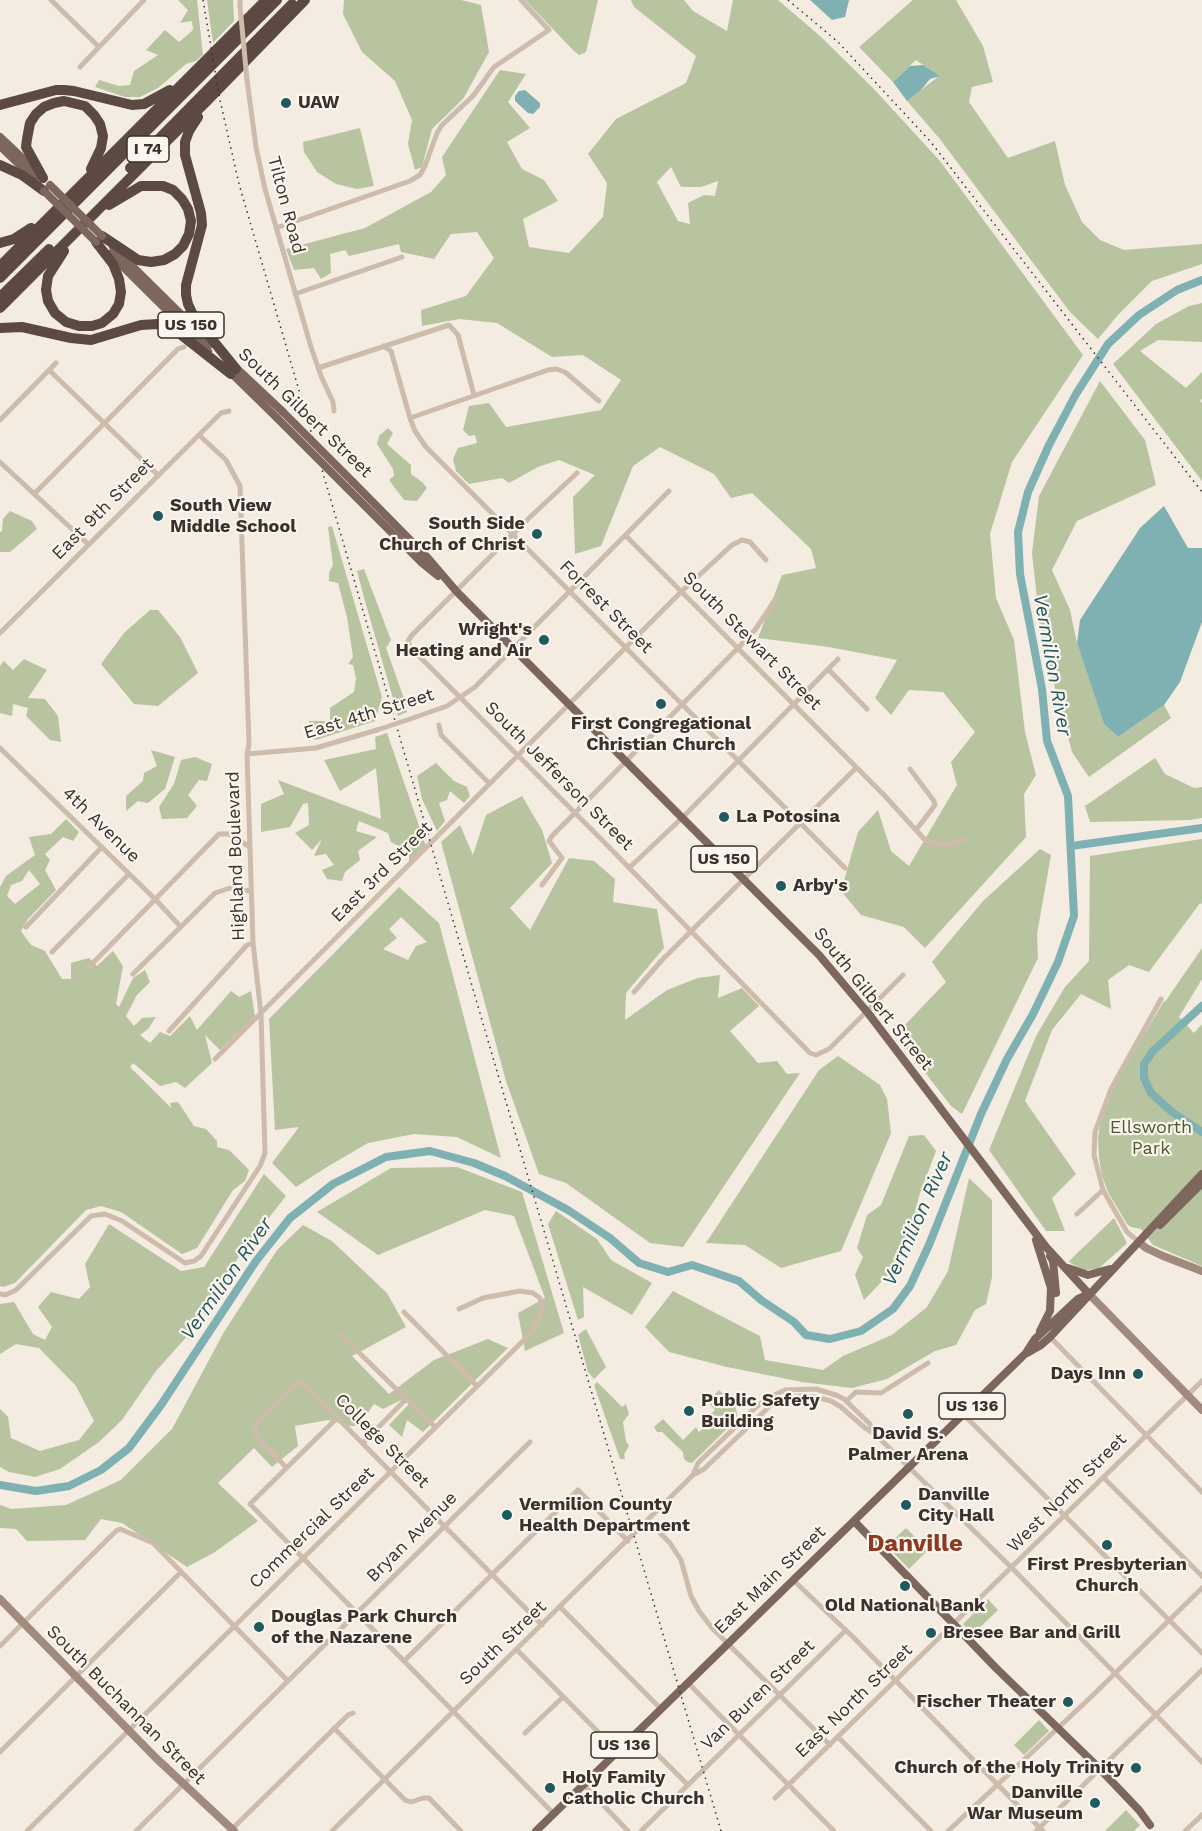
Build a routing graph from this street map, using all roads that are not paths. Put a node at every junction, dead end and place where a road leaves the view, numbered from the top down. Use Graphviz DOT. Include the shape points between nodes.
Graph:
graph roads {
  1 [pos="51,0"];
  2 [pos="144,0"];
  3 [pos="266,0"];
  4 [pos="277,0"];
  5 [pos="296,0"];
  6 [pos="305,0"];
  7 [pos="521,0"];
  8 [pos="240,3"];
  9 [pos="99,47"];
  10 [pos="80,67"];
  11 [pos="194,72"];
  12 [pos="209,99"];
  13 [pos="0,105"];
  14 [pos="0,137"];
  15 [pos="0,146"];
  16 [pos="0,165"];
  17 [pos="46,184"];
  18 [pos="77,189"];
  19 [pos="51,214"];
  20 [pos="91,216"];
  21 [pos="276,228"];
  22 [pos="76,232"];
  23 [pos="99,239"];
  24 [pos="0,243"];
  25 [pos="402,257"];
  26 [pos="0,266"];
  27 [pos="0,278"];
  28 [pos="295,294"];
  29 [pos="0,297"];
  30 [pos="0,308"];
  31 [pos="0,328"];
  32 [pos="383,346"];
  33 [pos="184,347"];
  34 [pos="56,363"];
  35 [pos="318,369"];
  36 [pos="49,370"];
  37 [pos="234,371"];
  38 [pos="474,395"];
  39 [pos="599,400"];
  40 [pos="229,411"];
  41 [pos="334,411"];
  42 [pos="410,417"];
  43 [pos="0,420"];
  44 [pos="104,423"];
  45 [pos="199,435"];
  46 [pos="0,462"];
  47 [pos="577,473"];
  48 [pos="158,475"];
  49 [pos="669,491"];
  50 [pos="34,494"];
  51 [pos="513,535"];
  52 [pos="626,536"];
  53 [pos="88,544"];
  54 [pos="766,561"];
  55 [pos="570,591"];
  56 [pos="682,591"];
  57 [pos="457,592"];
  58 [pos="777,597"];
  59 [pos="0,633"];
  60 [pos="513,648"];
  61 [pos="626,648"];
  62 [pos="738,648"];
  63 [pos="838,659"];
  64 [pos="828,669"];
  65 [pos="461,698"];
  66 [pos="793,703"];
  67 [pos="569,704"];
  68 [pos="682,704"];
  69 [pos="867,710"];
  70 [pos="440,725"];
  71 [pos="0,748"];
  72 [pos="248,754"];
  73 [pos="518,756"];
  74 [pos="626,760"];
  75 [pos="738,761"];
  76 [pos="856,768"];
  77 [pos="910,769"];
  78 [pos="489,783"];
  79 [pos="575,812"];
  80 [pos="682,817"];
  81 [pos="800,823"];
  82 [pos="916,830"];
  83 [pos="965,839"];
  84 [pos="102,847"];
  85 [pos="250,847"];
  86 [pos="629,868"];
  87 [pos="844,868"];
  88 [pos="129,874"];
  89 [pos="744,879"];
  90 [pos="542,885"];
  91 [pos="251,891"];
  92 [pos="155,899"];
  93 [pos="180,926"];
  94 [pos="26,927"];
  95 [pos="691,931"];
  96 [pos="253,943"];
  97 [pos="52,952"];
  98 [pos="88,968"];
  99 [pos="133,974"];
  100 [pos="903,975"];
  101 [pos="634,992"];
  102 [pos="1161,999"];
  103 [pos="868,1013"];
  104 [pos="261,1014"];
  105 [pos="169,1031"];
  106 [pos="215,1059"];
  107 [pos="1202,1174"];
  108 [pos="1202,1183"];
  109 [pos="1103,1190"];
  110 [pos="1187,1194"];
  111 [pos="1077,1214"];
  112 [pos="1139,1242"];
  113 [pos="1044,1250"];
  114 [pos="1063,1267"];
  115 [pos="1113,1268"];
  116 [pos="1202,1271"];
  117 [pos="2,1294"];
  118 [pos="1089,1294"];
  119 [pos="459,1309"];
  120 [pos="404,1312"];
  121 [pos="1049,1332"];
  122 [pos="341,1335"];
  123 [pos="1035,1339"];
  124 [pos="1026,1353"];
  125 [pos="928,1363"];
  126 [pos="1202,1381"];
  127 [pos="477,1386"];
  128 [pos="1187,1396"];
  129 [pos="406,1399"];
  130 [pos="846,1401"];
  131 [pos="1202,1410"];
  132 [pos="963,1414"];
  133 [pos="337,1418"];
  134 [pos="435,1427"];
  135 [pos="875,1434"];
  136 [pos="1147,1435"];
  137 [pos="530,1442"];
  138 [pos="363,1443"];
  139 [pos="286,1467"];
  140 [pos="909,1467"];
  141 [pos="391,1471"];
  142 [pos="693,1475"];
  143 [pos="1104,1478"];
  144 [pos="1202,1492"];
  145 [pos="1066,1515"];
  146 [pos="648,1521"];
  147 [pos="854,1521"];
  148 [pos="445,1526"];
  149 [pos="628,1541"];
  150 [pos="302,1558"];
  151 [pos="1012,1568"];
  152 [pos="181,1572"];
  153 [pos="492,1574"];
  154 [pos="1202,1576"];
  155 [pos="793,1580"];
  156 [pos="1202,1588"];
  157 [pos="0,1599"];
  158 [pos="561,1608"];
  159 [pos="356,1613"];
  160 [pos="1169,1620"];
  161 [pos="23,1624"];
  162 [pos="542,1625"];
  163 [pos="953,1625"];
  164 [pos="234,1626"];
  165 [pos="846,1630"];
  166 [pos="728,1644"];
  167 [pos="0,1647"];
  168 [pos="517,1650"];
  169 [pos="1202,1653"];
  170 [pos="404,1661"];
  171 [pos="1202,1670"];
  172 [pos="1115,1674"];
  173 [pos="76,1677"];
  174 [pos="288,1681"];
  175 [pos="896,1681"];
  176 [pos="688,1683"];
  177 [pos="780,1695"];
  178 [pos="563,1697"];
  179 [pos="661,1709"];
  180 [pos="453,1712"];
  181 [pos="353,1713"];
  182 [pos="1156,1715"];
  183 [pos="334,1728"];
  184 [pos="1057,1729"];
  185 [pos="129,1731"];
  186 [pos="525,1733"];
  187 [pos="636,1733"];
  188 [pos="739,1734"];
  189 [pos="838,1737"];
  190 [pos="830,1745"];
  191 [pos="0,1752"];
  192 [pos="618,1752"];
  193 [pos="1202,1762"];
  194 [pos="1098,1771"];
  195 [pos="384,1779"];
  196 [pos="183,1784"];
  197 [pos="998,1784"];
  198 [pos="584,1785"];
  199 [pos="688,1785"];
  200 [pos="789,1785"];
  201 [pos="775,1798"];
  202 [pos="554,1814"];
  203 [pos="1202,1815"];
  204 [pos="1153,1828"];
  205 [pos="233,1830"];
  206 [pos="336,1830"];
  207 [pos="1039,1830"];
  208 [pos="27,1831"];
  209 [pos="136,1831"];
  210 [pos="461,1831"];
  211 [pos="537,1831"];
  212 [pos="628,1831"];
  213 [pos="640,1831"];
  214 [pos="834,1831"];
  215 [pos="931,1831"];
  216 [pos="948,1831"];
  217 [pos="1185,1831"];
  1 -- 9 [label="street"];
  2 -- 9 [label="street"];
  3 -- 11 [label="highway"];
  4 -- 27 [label="highway, I 74"];
  5 -- 29 [label="highway, I 74"];
  6 -- 12 [label="highway"];
  7 -- 21 [label="street" via="549,30 494,67 473,96 442,125 420,175"];
  8 -- 21 [label="street, Tilton Road, bridge" via="256,147"];
  9 -- 10 [label="street"];
  11 -- 13 [label="highway" via="144,104 119,104 56,90"];
  11 -- 18 [label="highway"];
  12 -- 20 [label="highway"];
  12 -- 37 [label="highway" via="185,142 184,155 202,225 186,295 194,317"];
  14 -- 17 [label="main road, US 150"];
  15 -- 17 [label="main road, US 150"];
  16 -- 17 [label="highway"];
  17 -- 18 [label="highway" via="26,147 30,123 44,107 75,102 94,115 103,136 96,160"];
  17 -- 23 [label="main road, US 150, bridge"];
  18 -- 19 [label="highway"];
  19 -- 24 [label="highway" via="14,239"];
  19 -- 26 [label="highway"];
  20 -- 22 [label="highway"];
  20 -- 23 [label="highway" via="141,186 154,185 173,190 188,209 189,234 183,246 164,260 138,260"];
  21 -- 28 [label="street, Tilton Road"];
  22 -- 23 [label="highway" via="48,276 46,290 55,314 79,326 102,323 119,304 120,279"];
  22 -- 30 [label="highway"];
  23 -- 37 [label="main road, South Gilbert Street / US 150"];
  25 -- 28 [label="street"];
  28 -- 35 [label="street, Tilton Road"];
  31 -- 37 [label="highway" via="22,327 91,340 158,324 175,330"];
  32 -- 35 [label="street"];
  32 -- 38 [label="street" via="449,325 458,334"];
  32 -- 42 [label="street, Forrest Street" via="391,351"];
  33 -- 44 [label="street"];
  34 -- 36 [label="street"];
  35 -- 41 [label="street, Tilton Road"];
  36 -- 43 [label="street"];
  36 -- 44 [label="street"];
  37 -- 57 [label="main road, South Gilbert Street / US 150, bridge" via="428,557"];
  38 -- 39 [label="street" via="556,369"];
  38 -- 42 [label="street"];
  40 -- 45 [label="street, East 9th Street" via="221,413"];
  42 -- 51 [label="street, Forrest Street" via="426,447"];
  44 -- 48 [label="street"];
  44 -- 50 [label="street"];
  45 -- 48 [label="street, East 9th Street"];
  45 -- 72 [label="street, Highland Boulevard" via="226,460 240,486"];
  46 -- 50 [label="street"];
  47 -- 51 [label="street"];
  48 -- 53 [label="street, East 9th Street"];
  49 -- 52 [label="street, East 4th Street"];
  50 -- 53 [label="street"];
  51 -- 55 [label="street, Forrest Street"];
  51 -- 57 [label="street"];
  52 -- 55 [label="street, East 4th Street"];
  52 -- 56 [label="street, South Stewart Street"];
  53 -- 59 [label="street, East 9th Street"];
  54 -- 56 [label="street, East 3rd Street" via="750,542 742,540"];
  55 -- 60 [label="street, East 4th Street"];
  55 -- 61 [label="street, Forrest Street"];
  56 -- 61 [label="street, East 3rd Street"];
  56 -- 62 [label="street, South Stewart Street"];
  57 -- 60 [label="main road, South Gilbert Street / US 150"];
  57 -- 65 [label="street, South Jefferson Street" via="408,640 420,658"];
  58 -- 62 [label="street"];
  60 -- 65 [label="street, East 4th Street"];
  60 -- 67 [label="main road, South Gilbert Street / US 150"];
  61 -- 67 [label="street, East 3rd Street"];
  61 -- 68 [label="street, Forrest Street"];
  62 -- 66 [label="street, South Stewart Street"];
  62 -- 68 [label="street"];
  63 -- 64 [label="street"];
  64 -- 66 [label="street"];
  64 -- 69 [label="street"];
  65 -- 72 [label="street, East 4th Street, bridge" via="432,713 316,748"];
  65 -- 73 [label="street, South Jefferson Street"];
  66 -- 75 [label="street"];
  66 -- 76 [label="street, South Stewart Street"];
  67 -- 73 [label="street, East 3rd Street"];
  67 -- 74 [label="main road, South Gilbert Street / US 150"];
  68 -- 74 [label="street"];
  68 -- 75 [label="street, Forrest Street"];
  70 -- 78 [label="street" via="441,735"];
  71 -- 84 [label="street, 4th Avenue"];
  72 -- 85 [label="street, Highland Boulevard"];
  73 -- 78 [label="street, East 3rd Street"];
  73 -- 79 [label="street, South Jefferson Street"];
  74 -- 79 [label="street"];
  74 -- 80 [label="main road, South Gilbert Street / US 150"];
  75 -- 80 [label="street"];
  75 -- 81 [label="street, Forrest Street"];
  76 -- 81 [label="street"];
  76 -- 82 [label="street, South Stewart Street"];
  77 -- 82 [label="street" via="935,805"];
  78 -- 104 [label="street, East 3rd Street"];
  79 -- 86 [label="street, South Jefferson Street"];
  79 -- 90 [label="street" via="549,841 562,858"];
  80 -- 86 [label="street"];
  80 -- 89 [label="main road, South Gilbert Street / US 150"];
  81 -- 87 [label="street, Forrest Street"];
  81 -- 89 [label="street"];
  82 -- 83 [label="street, South Stewart Street" via="931,843"];
  84 -- 88 [label="street, 4th Avenue"];
  84 -- 94 [label="street"];
  85 -- 91 [label="street, Highland Boulevard"];
  85 -- 92 [label="street" via="219,834"];
  86 -- 95 [label="street, South Jefferson Street"];
  88 -- 92 [label="street, 4th Avenue"];
  88 -- 97 [label="street"];
  89 -- 95 [label="street"];
  89 -- 103 [label="main road, South Gilbert Street / US 150" via="819,955"];
  91 -- 93 [label="street" via="220,890"];
  91 -- 96 [label="street, Highland Boulevard"];
  92 -- 93 [label="street, 4th Avenue"];
  92 -- 98 [label="street"];
  93 -- 99 [label="street"];
  95 -- 101 [label="street"];
  95 -- 103 [label="street, South Jefferson Street" via="806,1050 816,1055 829,1049"];
  96 -- 104 [label="street, Highland Boulevard"];
  96 -- 105 [label="street"];
  100 -- 103 [label="street"];
  102 -- 109 [label="street" via="1100,1114 1095,1155"];
  103 -- 113 [label="main road, South Gilbert Street / US 150"];
  104 -- 106 [label="street, East 3rd Street"];
  104 -- 117 [label="street, Highland Boulevard" via="265,1153 201,1256 185,1263 122,1221 105,1214 90,1216 16,1290"];
  107 -- 110 [label="main road"];
  108 -- 110 [label="main road"];
  109 -- 111 [label="street"];
  109 -- 112 [label="street" via="1127,1232"];
  110 -- 112 [label="main road, East Main Street"];
  112 -- 115 [label="main road, East Main Street"];
  112 -- 116 [label="street"];
  113 -- 114 [label="main road, South Gilbert Street / US 150"];
  113 -- 121 [label="main road" via="1053,1261 1056,1291"];
  113 -- 123 [label="main road" via="1051,1288 1050,1311"];
  114 -- 115 [label="main road" via="1088,1275"];
  114 -- 118 [label="main road, South Gilbert Street / US 150"];
  115 -- 118 [label="main road, East Main Street"];
  118 -- 121 [label="main road, East Main Street / US 136"];
  118 -- 128 [label="street"];
  119 -- 127 [label="street, Commercial Street" via="483,1298 520,1291 533,1293 542,1307 530,1334"];
  120 -- 127 [label="street"];
  121 -- 123 [label="main road, East Main Street / US 136"];
  121 -- 124 [label="main road"];
  121 -- 136 [label="street"];
  122 -- 129 [label="street"];
  123 -- 124 [label="main road, East Main Street / US 136"];
  124 -- 132 [label="main road, East Main Street / US 136"];
  125 -- 130 [label="street" via="881,1393 856,1392"];
  126 -- 128 [label="street, West North Street"];
  127 -- 134 [label="street, Commercial Street"];
  128 -- 131 [label="street"];
  128 -- 136 [label="street, West North Street"];
  129 -- 134 [label="street"];
  129 -- 138 [label="street"];
  130 -- 135 [label="street, South Street"];
  130 -- 142 [label="street, South Street" via="816,1389 785,1390 768,1398 698,1463"];
  132 -- 140 [label="main road, East Main Street / US 136"];
  132 -- 145 [label="street"];
  133 -- 138 [label="street, College Street"];
  133 -- 139 [label="street"];
  133 -- 139 [label="street, College Street" via="301,1381 255,1424 256,1437"];
  134 -- 141 [label="street, Commercial Street"];
  135 -- 140 [label="street"];
  135 -- 142 [label="street, South Street" via="841,1407 816,1397 790,1398 770,1406"];
  136 -- 143 [label="street, West North Street"];
  136 -- 144 [label="street"];
  137 -- 148 [label="street, Bryan Avenue"];
  138 -- 141 [label="street, College Street"];
  139 -- 150 [label="street" via="249,1504"];
  140 -- 147 [label="main road, East Main Street / US 136"];
  140 -- 151 [label="street"];
  141 -- 148 [label="street, College Street"];
  141 -- 150 [label="street, Commercial Street"];
  142 -- 146 [label="street, South Street"];
  143 -- 145 [label="street, West North Street"];
  143 -- 154 [label="street"];
  145 -- 151 [label="street, West North Street"];
  145 -- 160 [label="street"];
  146 -- 149 [label="street, South Street"];
  146 -- 166 [label="street" via="670,1543 681,1560 699,1611"];
  147 -- 155 [label="main road, East Main Street / US 136"];
  147 -- 163 [label="main road"];
  148 -- 153 [label="street, College Street"];
  148 -- 159 [label="street, Bryan Avenue"];
  149 -- 153 [label="street" via="578,1490"];
  149 -- 158 [label="street, South Street"];
  150 -- 159 [label="street"];
  150 -- 164 [label="street, Commercial Street"];
  151 -- 163 [label="street, West North Street"];
  151 -- 172 [label="street"];
  152 -- 161 [label="street" via="153,1543 120,1529"];
  152 -- 164 [label="street"];
  152 -- 173 [label="street"];
  153 -- 162 [label="street, College Street"];
  153 -- 170 [label="street"];
  155 -- 165 [label="street"];
  155 -- 166 [label="main road, East Main Street / US 136"];
  156 -- 160 [label="street"];
  157 -- 161 [label="street, South Buchannan Street"];
  158 -- 162 [label="street, South Street"];
  158 -- 179 [label="street"];
  159 -- 170 [label="street"];
  159 -- 174 [label="street, Bryan Avenue"];
  160 -- 169 [label="street"];
  160 -- 172 [label="street"];
  161 -- 167 [label="street"];
  161 -- 173 [label="street, South Buchannan Street"];
  162 -- 168 [label="street, South Street"];
  163 -- 175 [label="street, East North Street"];
  163 -- 184 [label="main road"];
  164 -- 174 [label="street"];
  164 -- 185 [label="street, Commercial Street"];
  165 -- 175 [label="street"];
  165 -- 177 [label="street, Van Buren Street"];
  166 -- 176 [label="main road, East Main Street / US 136"];
  166 -- 177 [label="street"];
  168 -- 178 [label="street"];
  168 -- 180 [label="street, South Street"];
  170 -- 180 [label="street"];
  171 -- 182 [label="street"];
  172 -- 182 [label="street"];
  172 -- 184 [label="street"];
  173 -- 185 [label="street, South Buchannan Street"];
  173 -- 191 [label="street"];
  174 -- 196 [label="street, Bryan Avenue"];
  175 -- 189 [label="street, East North Street"];
  175 -- 197 [label="street"];
  176 -- 179 [label="main road, East Main Street / US 136"];
  176 -- 188 [label="street"];
  177 -- 188 [label="street, Van Buren Street"];
  177 -- 190 [label="street"];
  178 -- 186 [label="street"];
  178 -- 192 [label="street"];
  179 -- 187 [label="main road, East Main Street / US 136"];
  180 -- 195 [label="street, South Street"];
  180 -- 202 [label="street"];
  181 -- 183 [label="street"];
  182 -- 193 [label="street"];
  182 -- 194 [label="street"];
  183 -- 195 [label="street"];
  183 -- 205 [label="street"];
  184 -- 194 [label="main road"];
  184 -- 197 [label="street"];
  185 -- 196 [label="street, South Buchannan Street"];
  185 -- 208 [label="street, Commercial Street"];
  187 -- 192 [label="main road, East Main Street / US 136"];
  187 -- 199 [label="street"];
  188 -- 199 [label="street, Van Buren Street"];
  188 -- 200 [label="street"];
  189 -- 190 [label="street, East North Street"];
  189 -- 215 [label="street"];
  190 -- 200 [label="street, East North Street"];
  192 -- 198 [label="main road, East Main Street / US 136"];
  194 -- 204 [label="main road"];
  194 -- 207 [label="street"];
  195 -- 206 [label="street, South Street"];
  195 -- 210 [label="street" via="405,1800 429,1798"];
  196 -- 205 [label="street, South Buchannan Street"];
  196 -- 209 [label="street, Bryan Avenue"];
  197 -- 207 [label="street"];
  197 -- 216 [label="street"];
  198 -- 202 [label="main road, East Main Street / US 136"];
  198 -- 212 [label="street"];
  199 -- 213 [label="street, Van Buren Street"];
  200 -- 201 [label="street, East North Street"];
  200 -- 214 [label="street"];
  202 -- 211 [label="main road, East Main Street / US 136"];
  203 -- 217 [label="street"];
}
